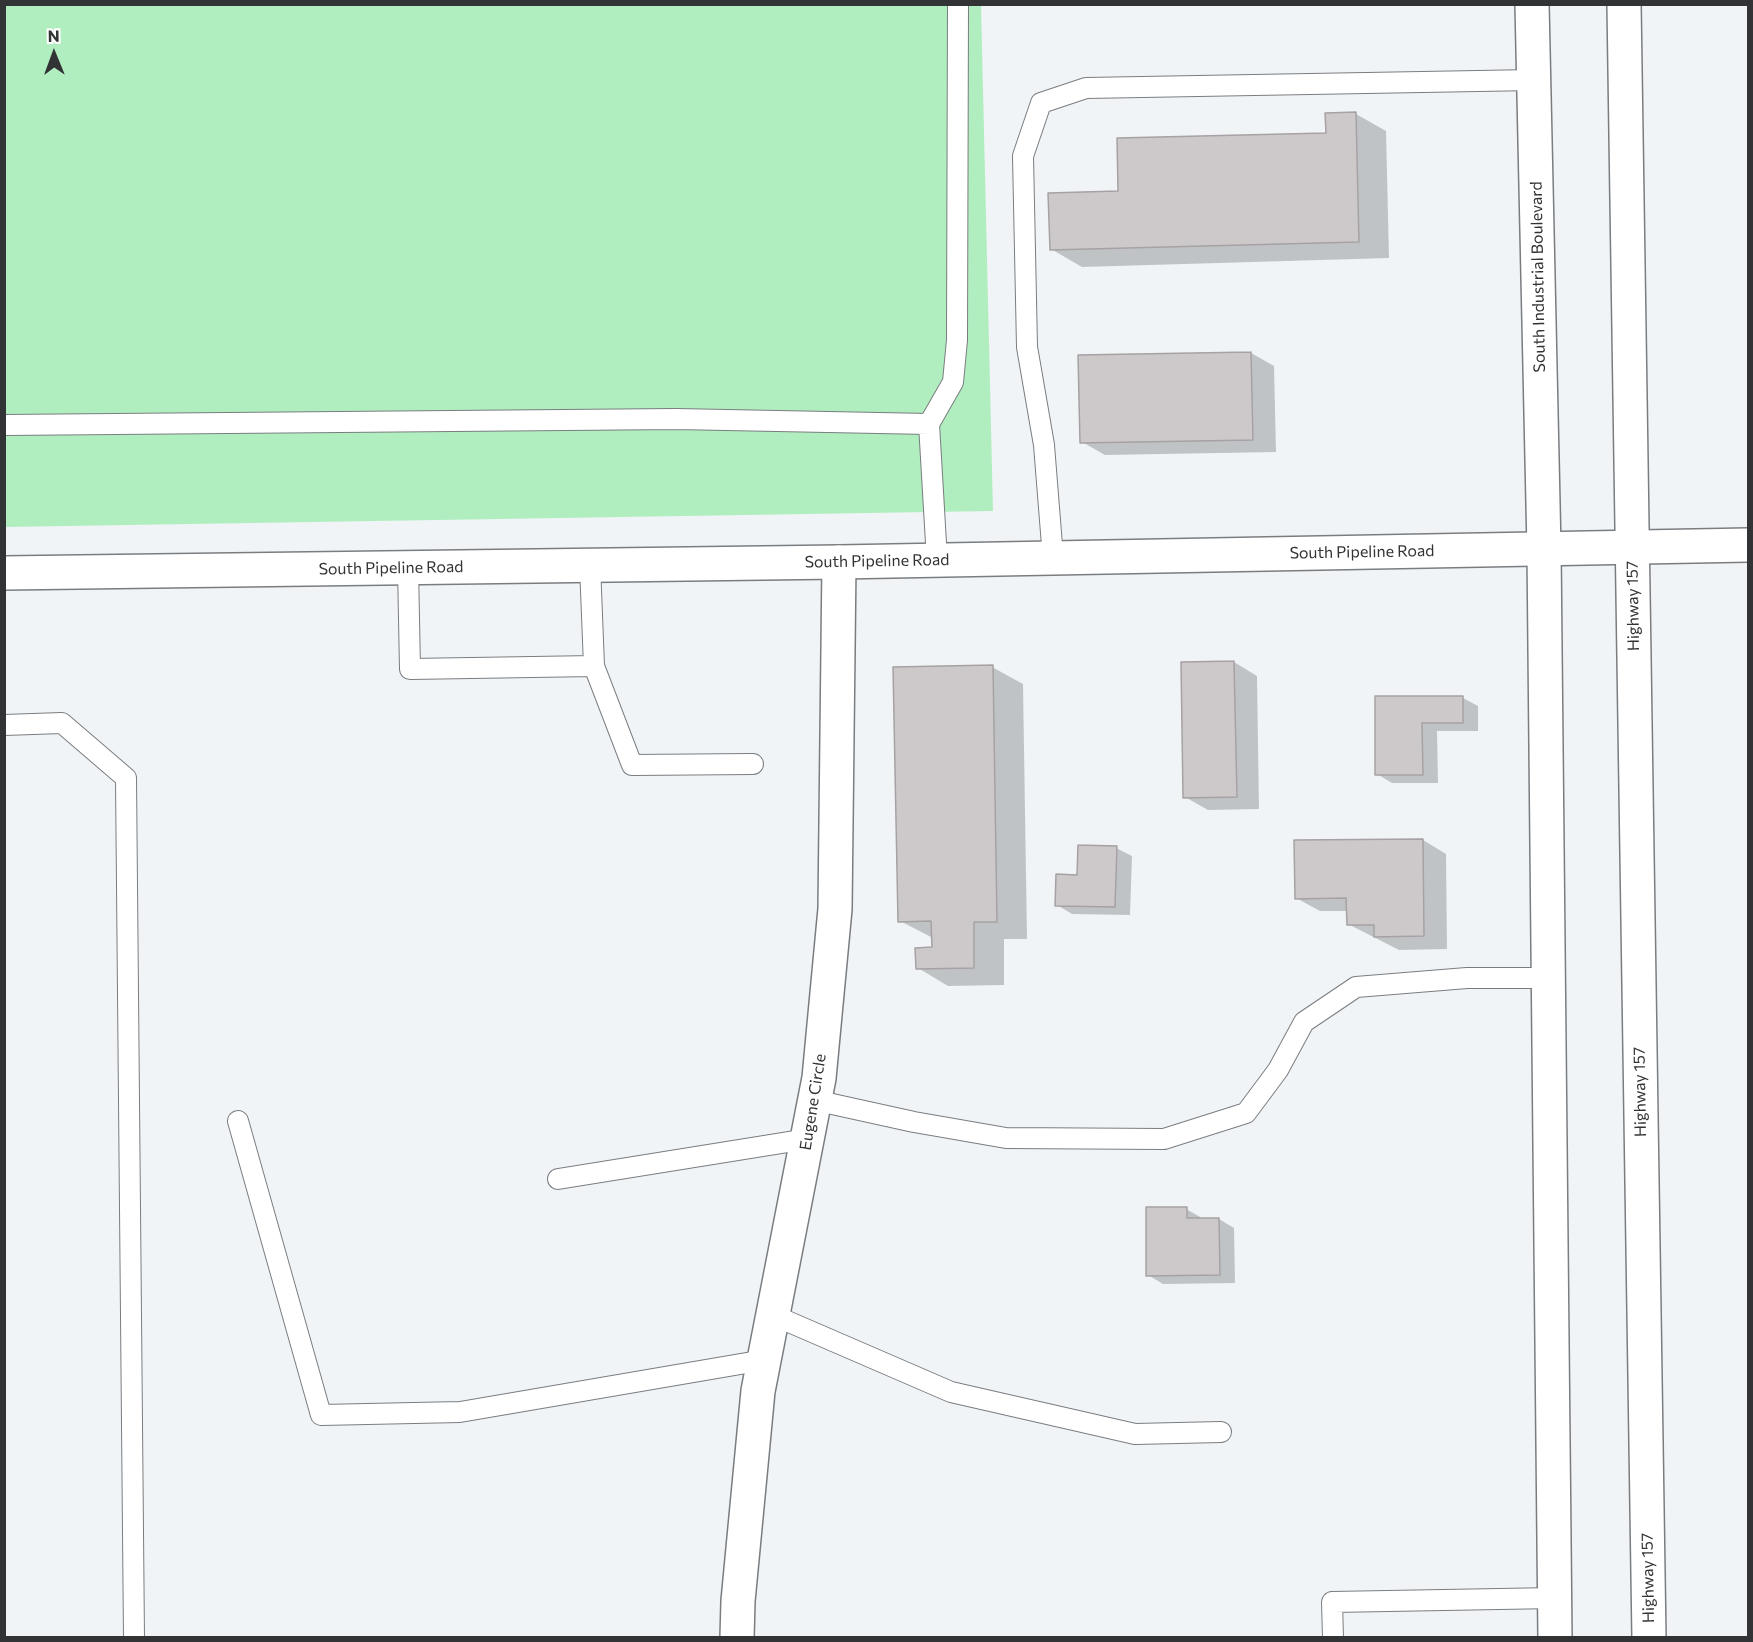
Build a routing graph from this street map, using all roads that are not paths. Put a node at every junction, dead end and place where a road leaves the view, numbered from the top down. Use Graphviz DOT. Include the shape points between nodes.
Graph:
graph roads {
  1 [pos="958,4"];
  2 [pos="1532,4"];
  3 [pos="1623,4"];
  4 [pos="1534,80"];
  5 [pos="929,424"];
  6 [pos="4,425"];
  7 [pos="1749,544"];
  8 [pos="1632,547"];
  9 [pos="1544,549"];
  10 [pos="1053,558"];
  11 [pos="938,560"];
  12 [pos="839,562"];
  13 [pos="590,566"];
  14 [pos="408,568"];
  15 [pos="4,573"];
  16 [pos="594,666"];
  17 [pos="4,726"];
  18 [pos="753,764"];
  19 [pos="1548,978"];
  20 [pos="814,1100"];
  21 [pos="238,1121"];
  22 [pos="807,1139"];
  23 [pos="558,1179"];
  24 [pos="772,1315"];
  25 [pos="764,1360"];
  26 [pos="1221,1432"];
  27 [pos="1555,1598"];
  28 [pos="134,1638"];
  29 [pos="737,1638"];
  30 [pos="1333,1638"];
  31 [pos="1555,1638"];
  32 [pos="1649,1638"];
  1 -- 5 [label="lane" via="957,340 953,382"];
  2 -- 4 [label="main road, South Industrial Boulevard"];
  3 -- 8 [label="main road"];
  4 -- 9 [label="main road, South Industrial Boulevard"];
  4 -- 10 [label="lane" via="1086,88 1041,103 1023,156 1027,348 1044,445"];
  5 -- 6 [label="lane" via="664,419"];
  5 -- 11 [label="lane"];
  7 -- 8 [label="main road, South Pipeline Road"];
  8 -- 9 [label="main road, South Pipeline Road"];
  8 -- 32 [label="main road, Highway 157"];
  9 -- 10 [label="main road, South Pipeline Road"];
  9 -- 19 [label="main road"];
  10 -- 11 [label="main road, South Pipeline Road"];
  11 -- 12 [label="main road, South Pipeline Road"];
  12 -- 13 [label="main road, South Pipeline Road"];
  12 -- 20 [label="main road, Eugene Circle" via="835,909"];
  13 -- 14 [label="main road, South Pipeline Road"];
  13 -- 16 [label="lane"];
  14 -- 15 [label="main road, South Pipeline Road"];
  14 -- 16 [label="lane" via="410,669"];
  16 -- 18 [label="lane" via="632,765"];
  17 -- 28 [label="lane" via="62,723 126,778"];
  19 -- 20 [label="lane" via="1467,978 1356,987 1304,1022 1278,1070 1246,1113 1164,1139 1006,1138"];
  19 -- 27 [label="main road"];
  20 -- 22 [label="main road, Eugene Circle"];
  21 -- 25 [label="lane" via="321,1415 460,1412"];
  22 -- 23 [label="lane"];
  22 -- 24 [label="main road, Eugene Circle"];
  24 -- 25 [label="main road, Eugene Circle"];
  24 -- 26 [label="lane" via="951,1392 1135,1434"];
  25 -- 29 [label="main road, Eugene Circle" via="756,1402"];
  27 -- 30 [label="lane" via="1332,1602"];
  27 -- 31 [label="main road"];
}
